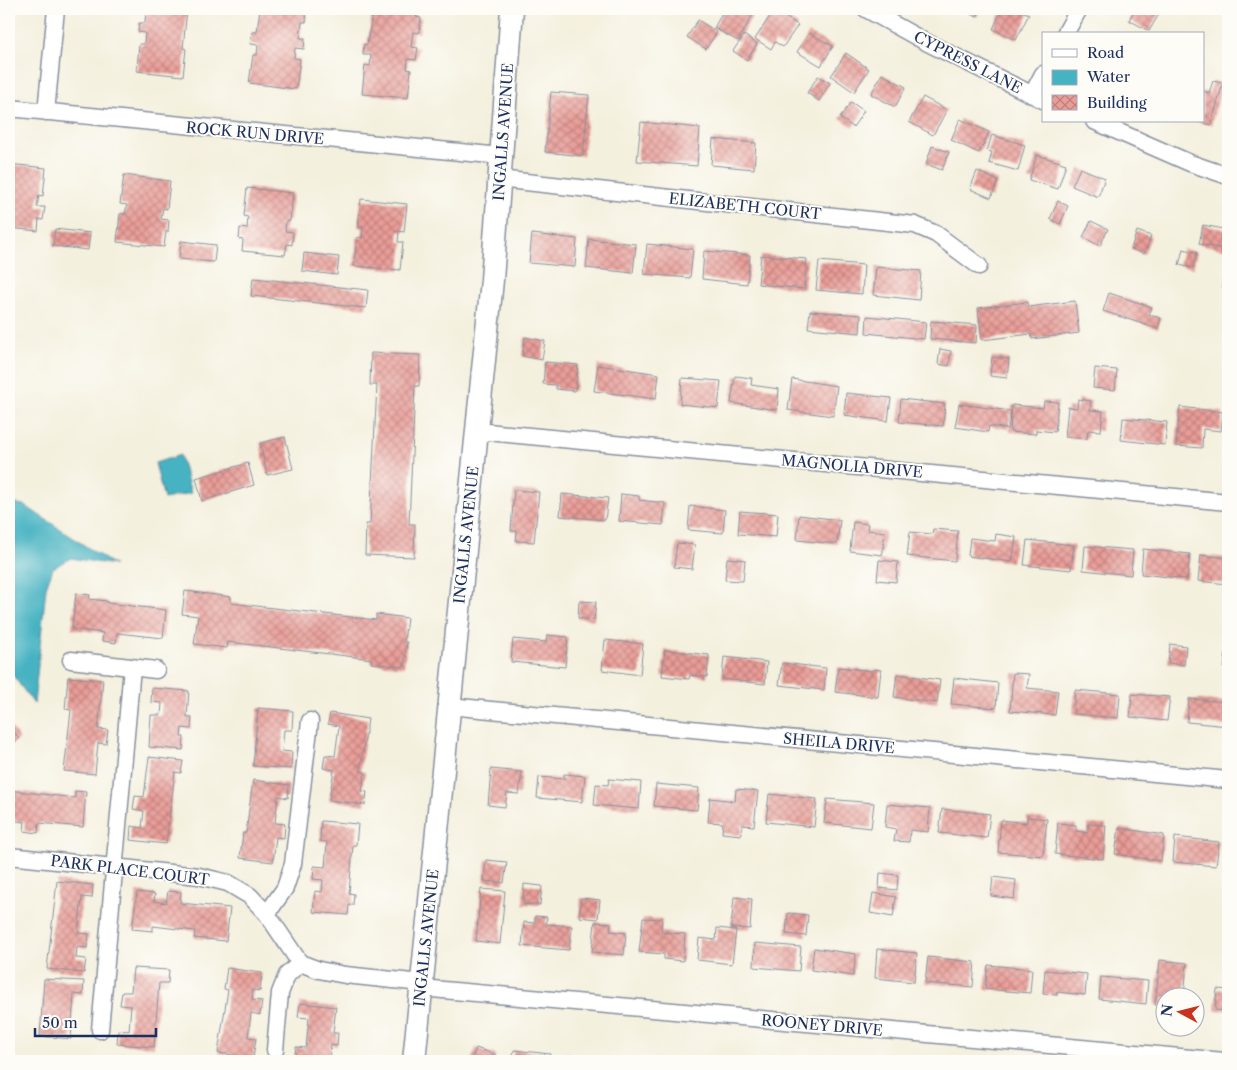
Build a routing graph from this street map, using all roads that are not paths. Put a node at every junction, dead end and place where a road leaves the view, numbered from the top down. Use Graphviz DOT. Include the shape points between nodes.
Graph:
graph roads {
  1 [pos="56,9"];
  2 [pos="512,9"];
  3 [pos="866,9"];
  4 [pos="1079,9"];
  5 [pos="1066,32"];
  6 [pos="1042,79"];
  7 [pos="1038,97"];
  8 [pos="9,108"];
  9 [pos="46,112"];
  10 [pos="1096,122"];
  11 [pos="501,156"];
  12 [pos="1228,176"];
  13 [pos="500,179"];
  14 [pos="979,266"];
  15 [pos="477,431"];
  16 [pos="1228,502"];
  17 [pos="70,660"];
  18 [pos="132,667"];
  19 [pos="156,670"];
  20 [pos="449,706"];
  21 [pos="310,722"];
  22 [pos="1228,780"];
  23 [pos="9,856"];
  24 [pos="114,867"];
  25 [pos="267,914"];
  26 [pos="300,963"];
  27 [pos="421,986"];
  28 [pos="100,1030"];
  29 [pos="275,1050"];
  30 [pos="414,1061"];
  31 [pos="1224,1061"];
  1 -- 9 [label="street"];
  2 -- 11 [label="street, INGALLS AVENUE"];
  3 -- 7 [label="street, CYPRESS LANE"];
  4 -- 5 [label="street"];
  6 -- 7 [label="street"];
  8 -- 9 [label="street, ROCK RUN DRIVE"];
  9 -- 11 [label="street, ROCK RUN DRIVE"];
  10 -- 12 [label="street"];
  11 -- 13 [label="street, INGALLS AVENUE"];
  13 -- 14 [label="street, ELIZABETH COURT" via="915,225 936,234"];
  13 -- 15 [label="street, INGALLS AVENUE"];
  15 -- 16 [label="street, MAGNOLIA DRIVE"];
  15 -- 20 [label="street, INGALLS AVENUE"];
  17 -- 18 [label="street"];
  18 -- 19 [label="street"];
  18 -- 24 [label="street"];
  20 -- 22 [label="street, SHEILA DRIVE"];
  20 -- 27 [label="street, INGALLS AVENUE"];
  21 -- 25 [label="street" via="293,864 286,888"];
  23 -- 24 [label="street, PARK PLACE COURT"];
  24 -- 25 [label="street, PARK PLACE COURT" via="228,882 250,896"];
  24 -- 28 [label="street"];
  25 -- 26 [label="street, PARK PLACE COURT"];
  26 -- 27 [label="street" via="345,975"];
  26 -- 29 [label="street" via="287,975 280,993"];
  27 -- 30 [label="street, INGALLS AVENUE"];
  27 -- 31 [label="street, ROONEY DRIVE"];
}
